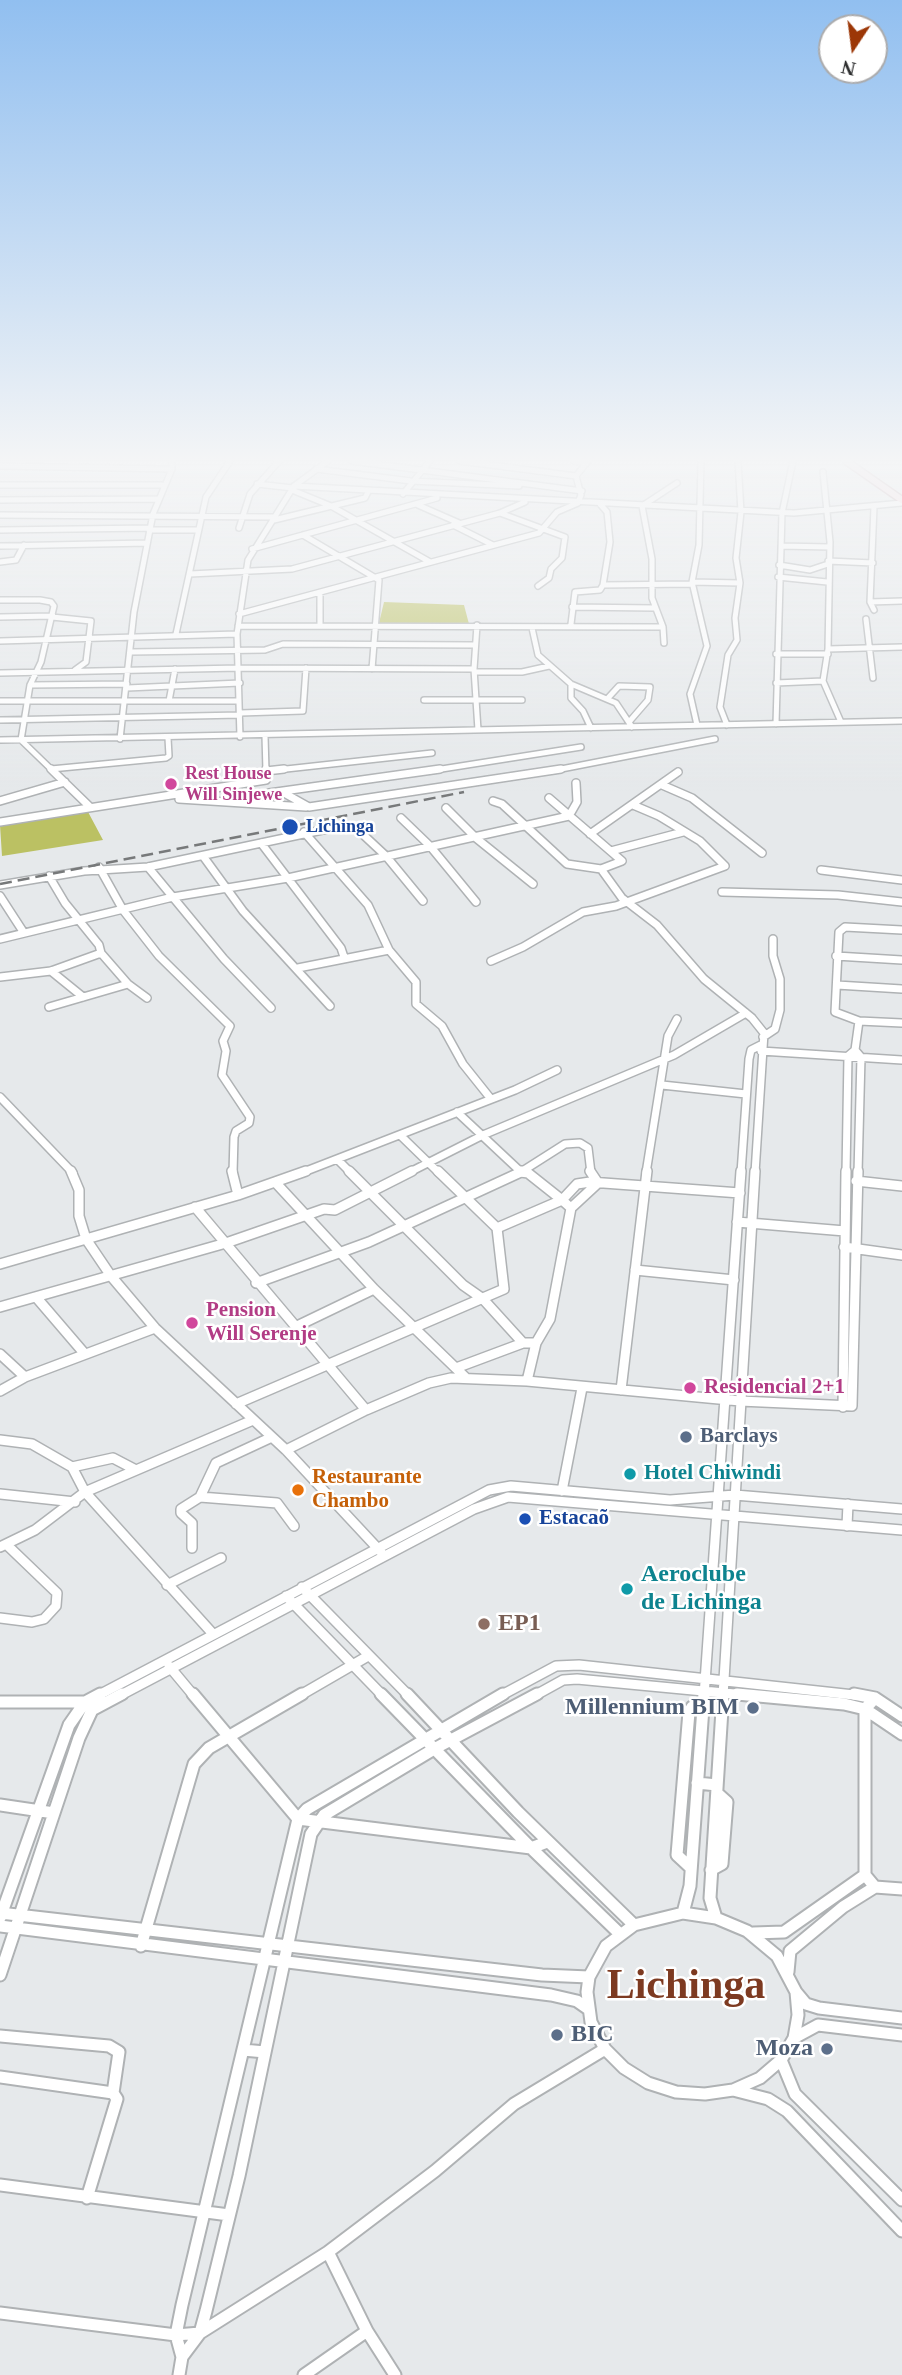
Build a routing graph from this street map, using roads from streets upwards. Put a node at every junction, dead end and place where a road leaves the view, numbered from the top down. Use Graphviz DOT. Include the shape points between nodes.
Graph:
graph roads {
  1 [pos="142,572"];
  2 [pos="266,572"];
  3 [pos="366,572"];
  4 [pos="393,572"];
  5 [pos="550,572"];
  6 [pos="605,572"];
  7 [pos="651,572"];
  8 [pos="694,572"];
  9 [pos="738,572"];
  10 [pos="778,572"];
  11 [pos="828,572"];
  12 [pos="872,572"];
  13 [pos="245,573"];
  14 [pos="190,574"];
  15 [pos="374,577"];
  16 [pos="778,577"];
  17 [pos="827,582"];
  18 [pos="692,583"];
  19 [pos="740,583"];
  20 [pos="603,585"];
  21 [pos="650,585"];
  22 [pos="538,586"];
  23 [pos="320,593"];
  24 [pos="0,600"];
  25 [pos="902,601"];
  26 [pos="870,602"];
  27 [pos="572,607"];
  28 [pos="654,608"];
  29 [pos="874,610"];
  30 [pos="239,614"];
  31 [pos="0,617"];
  32 [pos="52,617"];
  33 [pos="866,619"];
  34 [pos="571,624"];
  35 [pos="320,625"];
  36 [pos="376,625"];
  37 [pos="477,625"];
  38 [pos="238,626"];
  39 [pos="663,627"];
  40 [pos="532,628"];
  41 [pos="237,634"];
  42 [pos="176,635"];
  43 [pos="131,636"];
  44 [pos="89,638"];
  45 [pos="46,640"];
  46 [pos="0,641"];
  47 [pos="664,643"];
  48 [pos="374,645"];
  49 [pos="475,645"];
  50 [pos="902,647"];
  51 [pos="872,648"];
  52 [pos="237,651"];
  53 [pos="131,652"];
  54 [pos="828,652"];
  55 [pos="776,654"];
  56 [pos="86,662"];
  57 [pos="549,666"];
  58 [pos="239,668"];
  59 [pos="306,668"];
  60 [pos="129,669"];
  61 [pos="175,669"];
  62 [pos="372,669"];
  63 [pos="534,669"];
  64 [pos="475,670"];
  65 [pos="73,671"];
  66 [pos="96,671"];
  67 [pos="554,671"];
  68 [pos="0,673"];
  69 [pos="36,673"];
  70 [pos="873,678"];
  71 [pos="823,681"];
  72 [pos="240,683"];
  73 [pos="776,683"];
  74 [pos="571,684"];
  75 [pos="30,685"];
  76 [pos="127,686"];
  77 [pos="173,686"];
  78 [pos="608,698"];
  79 [pos="477,699"];
  80 [pos="424,700"];
  81 [pos="523,700"];
  82 [pos="0,701"];
  83 [pos="28,701"];
  84 [pos="126,701"];
  85 [pos="169,701"];
  86 [pos="239,701"];
  87 [pos="240,714"];
  88 [pos="123,717"];
  89 [pos="24,719"];
  90 [pos="0,720"];
  91 [pos="902,721"];
  92 [pos="841,722"];
  93 [pos="630,724"];
  94 [pos="776,724"];
  95 [pos="697,725"];
  96 [pos="727,725"];
  97 [pos="591,728"];
  98 [pos="478,730"];
  99 [pos="265,736"];
  100 [pos="240,737"];
  101 [pos="168,738"];
  102 [pos="120,739"];
  103 [pos="715,739"];
  104 [pos="0,740"];
  105 [pos="21,740"];
  106 [pos="581,747"];
  107 [pos="432,753"];
  108 [pos="51,769"];
  109 [pos="266,771"];
  110 [pos="678,772"];
  111 [pos="267,780"];
  112 [pos="65,782"];
  113 [pos="576,783"];
  114 [pos="662,785"];
  115 [pos="269,793"];
  116 [pos="284,793"];
  117 [pos="166,798"];
  118 [pos="549,798"];
  119 [pos="0,801"];
  120 [pos="493,801"];
  121 [pos="633,805"];
  122 [pos="90,807"];
  123 [pos="271,807"];
  124 [pos="309,807"];
  125 [pos="446,808"];
  126 [pos="569,816"];
  127 [pos="401,818"];
  128 [pos="0,822"];
  129 [pos="526,826"];
  130 [pos="304,832"];
  131 [pos="684,832"];
  132 [pos="590,834"];
  133 [pos="476,838"];
  134 [pos="261,843"];
  135 [pos="430,846"];
  136 [pos="611,851"];
  137 [pos="762,853"];
  138 [pos="202,856"];
  139 [pos="386,856"];
  140 [pos="148,867"];
  141 [pos="99,868"];
  142 [pos="335,868"];
  143 [pos="601,870"];
  144 [pos="821,870"];
  145 [pos="49,876"];
  146 [pos="288,878"];
  147 [pos="902,880"];
  148 [pos="533,884"];
  149 [pos="0,885"];
  150 [pos="225,888"];
  151 [pos="722,892"];
  152 [pos="0,896"];
  153 [pos="173,897"];
  154 [pos="423,901"];
  155 [pos="626,901"];
  156 [pos="476,902"];
  157 [pos="902,902"];
  158 [pos="123,910"];
  159 [pos="78,919"];
  160 [pos="902,930"];
  161 [pos="24,933"];
  162 [pos="0,939"];
  163 [pos="773,939"];
  164 [pos="389,950"];
  165 [pos="101,953"];
  166 [pos="836,956"];
  167 [pos="344,957"];
  168 [pos="902,960"];
  169 [pos="491,961"];
  170 [pos="298,968"];
  171 [pos="51,971"];
  172 [pos="0,977"];
  173 [pos="128,984"];
  174 [pos="836,985"];
  175 [pos="902,989"];
  176 [pos="83,997"];
  177 [pos="147,998"];
  178 [pos="330,1006"];
  179 [pos="50,1007"];
  180 [pos="271,1008"];
  181 [pos="746,1013"];
  182 [pos="677,1019"];
  183 [pos="859,1021"];
  184 [pos="902,1023"];
  185 [pos="760,1046"];
  186 [pos="855,1054"];
  187 [pos="666,1059"];
  188 [pos="902,1060"];
  189 [pos="557,1070"];
  190 [pos="662,1085"];
  191 [pos="746,1094"];
  192 [pos="1,1099"];
  193 [pos="491,1099"];
  194 [pos="457,1112"];
  195 [pos="400,1135"];
  196 [pos="483,1135"];
  197 [pos="742,1153"];
  198 [pos="755,1154"];
  199 [pos="338,1160"];
  200 [pos="429,1164"];
  201 [pos="521,1172"];
  202 [pos="848,1179"];
  203 [pos="859,1181"];
  204 [pos="275,1182"];
  205 [pos="598,1183"];
  206 [pos="902,1186"];
  207 [pos="645,1187"];
  208 [pos="372,1193"];
  209 [pos="740,1193"];
  210 [pos="238,1195"];
  211 [pos="466,1197"];
  212 [pos="562,1200"];
  213 [pos="846,1206"];
  214 [pos="858,1206"];
  215 [pos="195,1207"];
  216 [pos="571,1209"];
  217 [pos="304,1216"];
  218 [pos="737,1222"];
  219 [pos="751,1224"];
  220 [pos="405,1226"];
  221 [pos="497,1228"];
  222 [pos="845,1231"];
  223 [pos="86,1239"];
  224 [pos="226,1243"];
  225 [pos="844,1247"];
  226 [pos="856,1248"];
  227 [pos="340,1253"];
  228 [pos="902,1255"];
  229 [pos="0,1264"];
  230 [pos="635,1269"];
  231 [pos="111,1276"];
  232 [pos="734,1280"];
  233 [pos="256,1283"];
  234 [pos="374,1289"];
  235 [pos="36,1297"];
  236 [pos="484,1299"];
  237 [pos="732,1300"];
  238 [pos="746,1302"];
  239 [pos="0,1307"];
  240 [pos="295,1327"];
  241 [pos="414,1327"];
  242 [pos="155,1328"];
  243 [pos="523,1343"];
  244 [pos="536,1343"];
  245 [pos="84,1353"];
  246 [pos="0,1354"];
  247 [pos="729,1356"];
  248 [pos="743,1356"];
  249 [pos="327,1363"];
  250 [pos="456,1368"];
  251 [pos="25,1377"];
  252 [pos="466,1378"];
  253 [pos="527,1381"];
  254 [pos="582,1388"];
  255 [pos="0,1390"];
  256 [pos="621,1390"];
  257 [pos="725,1400"];
  258 [pos="740,1401"];
  259 [pos="236,1404"];
  260 [pos="843,1407"];
  261 [pos="366,1410"];
  262 [pos="253,1420"];
  263 [pos="272,1437"];
  264 [pos="0,1440"];
  265 [pos="285,1450"];
  266 [pos="72,1466"];
  267 [pos="136,1470"];
  268 [pos="562,1490"];
  269 [pos="85,1492"];
  270 [pos="0,1494"];
  271 [pos="735,1495"];
  272 [pos="200,1497"];
  273 [pos="718,1497"];
  274 [pos="75,1502"];
  275 [pos="848,1504"];
  276 [pos="902,1509"];
  277 [pos="716,1514"];
  278 [pos="733,1515"];
  279 [pos="293,1526"];
  280 [pos="847,1526"];
  281 [pos="902,1530"];
  282 [pos="4,1546"];
  283 [pos="192,1548"];
  284 [pos="378,1548"];
  285 [pos="386,1556"];
  286 [pos="221,1558"];
  287 [pos="167,1585"];
  288 [pos="302,1587"];
  289 [pos="711,1591"];
  290 [pos="730,1593"];
  291 [pos="286,1596"];
  292 [pos="311,1597"];
  293 [pos="295,1605"];
  294 [pos="0,1618"];
  295 [pos="213,1634"];
  296 [pos="368,1656"];
  297 [pos="352,1664"];
  298 [pos="168,1665"];
  299 [pos="705,1676"];
  300 [pos="724,1679"];
  301 [pos="703,1690"];
  302 [pos="723,1692"];
  303 [pos="875,1698"];
  304 [pos="0,1702"];
  305 [pos="85,1702"];
  306 [pos="702,1704"];
  307 [pos="865,1709"];
  308 [pos="902,1716"];
  309 [pos="442,1729"];
  310 [pos="902,1734"];
  311 [pos="226,1737"];
  312 [pos="425,1739"];
  313 [pos="452,1740"];
  314 [pos="61,1747"];
  315 [pos="76,1749"];
  316 [pos="435,1749"];
  317 [pos="697,1783"];
  318 [pos="717,1789"];
  319 [pos="0,1805"];
  320 [pos="38,1810"];
  321 [pos="54,1813"];
  322 [pos="681,1813"];
  323 [pos="695,1814"];
  324 [pos="298,1819"];
  325 [pos="317,1822"];
  326 [pos="547,1842"];
  327 [pos="531,1848"];
  328 [pos="691,1868"];
  329 [pos="865,1875"];
  330 [pos="875,1887"];
  331 [pos="902,1889"];
  332 [pos="683,1913"];
  333 [pos="1,1915"];
  334 [pos="20,1915"];
  335 [pos="716,1918"];
  336 [pos="804,1918"];
  337 [pos="635,1925"];
  338 [pos="0,1926"];
  339 [pos="817,1928"];
  340 [pos="15,1930"];
  341 [pos="146,1930"];
  342 [pos="747,1931"];
  343 [pos="620,1934"];
  344 [pos="269,1944"];
  345 [pos="141,1946"];
  346 [pos="287,1946"];
  347 [pos="265,1960"];
  348 [pos="283,1962"];
  349 [pos="788,1972"];
  350 [pos="0,1975"];
  351 [pos="589,1977"];
  352 [pos="796,1992"];
  353 [pos="587,2008"];
  354 [pos="858,2013"];
  355 [pos="902,2018"];
  356 [pos="860,2029"];
  357 [pos="902,2035"];
  358 [pos="0,2036"];
  359 [pos="794,2038"];
  360 [pos="605,2049"];
  361 [pos="243,2050"];
  362 [pos="265,2052"];
  363 [pos="781,2060"];
  364 [pos="0,2077"];
  365 [pos="733,2090"];
  366 [pos="113,2093"];
  367 [pos="0,2185"];
  368 [pos="87,2198"];
  369 [pos="902,2200"];
  370 [pos="204,2212"];
  371 [pos="229,2215"];
  372 [pos="902,2231"];
  373 [pos="328,2252"];
  374 [pos="0,2313"];
  375 [pos="367,2331"];
  376 [pos="200,2333"];
  377 [pos="176,2335"];
  378 [pos="181,2370"];
  379 [pos="304,2375"];
  380 [pos="395,2375"];
  1 -- 43 [label="street"];
  2 -- 13 [label="street"];
  3 -- 15 [label="street"];
  4 -- 15 [label="street"];
  5 -- 22 [label="street"];
  6 -- 20 [label="street"];
  7 -- 21 [label="street"];
  8 -- 18 [label="street"];
  9 -- 19 [label="street"];
  10 -- 16 [label="street"];
  11 -- 17 [label="street"];
  12 -- 26 [label="street"];
  13 -- 14 [label="street"];
  13 -- 30 [label="street"];
  14 -- 42 [label="street"];
  15 -- 23 [label="street"];
  15 -- 36 [label="street" via="380,583"];
  16 -- 17 [label="street"];
  16 -- 55 [label="street"];
  17 -- 54 [label="street"];
  18 -- 19 [label="street"];
  18 -- 21 [label="street"];
  18 -- 95 [label="street" via="707,646 690,694"];
  19 -- 96 [label="street" via="737,640 727,655 720,707"];
  20 -- 21 [label="street"];
  20 -- 27 [label="street" via="600,590 575,592"];
  21 -- 28 [label="street"];
  23 -- 30 [label="street"];
  23 -- 35 [label="street"];
  24 -- 32 [label="street" via="51,602"];
  25 -- 26 [label="street"];
  26 -- 29 [label="street"];
  27 -- 28 [label="street"];
  27 -- 34 [label="street"];
  28 -- 39 [label="street"];
  30 -- 38 [label="street"];
  31 -- 32 [label="street"];
  32 -- 44 [label="street" via="87,618 91,621"];
  32 -- 45 [label="street"];
  33 -- 51 [label="street"];
  34 -- 39 [label="street"];
  34 -- 40 [label="street"];
  35 -- 36 [label="street"];
  35 -- 38 [label="street"];
  36 -- 37 [label="street"];
  36 -- 48 [label="street"];
  37 -- 40 [label="street"];
  37 -- 49 [label="street"];
  38 -- 41 [label="street"];
  39 -- 47 [label="street"];
  40 -- 57 [label="street" via="538,655"];
  41 -- 42 [label="street"];
  41 -- 52 [label="street"];
  42 -- 43 [label="street"];
  43 -- 44 [label="street"];
  43 -- 53 [label="street"];
  44 -- 45 [label="street"];
  44 -- 56 [label="street"];
  45 -- 46 [label="street"];
  45 -- 69 [label="street"];
  48 -- 49 [label="street"];
  48 -- 52 [label="street" via="283,644"];
  48 -- 62 [label="street"];
  49 -- 64 [label="street"];
  50 -- 51 [label="street"];
  51 -- 54 [label="street"];
  51 -- 70 [label="street"];
  52 -- 53 [label="street"];
  52 -- 58 [label="street"];
  53 -- 60 [label="street"];
  54 -- 55 [label="street"];
  54 -- 71 [label="street"];
  55 -- 73 [label="street"];
  56 -- 65 [label="street"];
  56 -- 66 [label="street"];
  57 -- 63 [label="street"];
  57 -- 67 [label="street"];
  58 -- 59 [label="street"];
  58 -- 61 [label="street"];
  58 -- 72 [label="street"];
  59 -- 62 [label="street"];
  59 -- 87 [label="street" via="303,711"];
  60 -- 61 [label="street"];
  60 -- 66 [label="street"];
  60 -- 76 [label="street"];
  61 -- 77 [label="street"];
  62 -- 64 [label="street"];
  63 -- 64 [label="street"];
  63 -- 67 [label="street"];
  64 -- 79 [label="street"];
  65 -- 66 [label="street"];
  65 -- 69 [label="street"];
  67 -- 74 [label="street"];
  68 -- 69 [label="street"];
  69 -- 75 [label="street"];
  71 -- 73 [label="street"];
  71 -- 92 [label="street"];
  72 -- 77 [label="street"];
  72 -- 86 [label="street"];
  73 -- 94 [label="street"];
  74 -- 78 [label="street"];
  74 -- 97 [label="street" via="571,698"];
  75 -- 76 [label="street"];
  75 -- 83 [label="street"];
  76 -- 77 [label="street"];
  76 -- 84 [label="street"];
  77 -- 85 [label="street"];
  78 -- 93 [label="street" via="623,710"];
  78 -- 93 [label="street" via="619,686 650,687 648,700"];
  79 -- 80 [label="street"];
  79 -- 81 [label="street"];
  79 -- 98 [label="street"];
  82 -- 83 [label="street"];
  83 -- 84 [label="street"];
  83 -- 89 [label="street"];
  84 -- 85 [label="street"];
  84 -- 88 [label="street"];
  85 -- 86 [label="street"];
  86 -- 87 [label="street"];
  87 -- 88 [label="street"];
  87 -- 100 [label="street"];
  88 -- 89 [label="street"];
  88 -- 102 [label="street"];
  89 -- 90 [label="street"];
  89 -- 105 [label="street"];
  91 -- 92 [label="street"];
  92 -- 94 [label="street"];
  93 -- 95 [label="street"];
  93 -- 97 [label="street"];
  94 -- 96 [label="street"];
  95 -- 96 [label="street"];
  97 -- 98 [label="street"];
  98 -- 99 [label="street"];
  99 -- 100 [label="street"];
  99 -- 109 [label="street"];
  100 -- 101 [label="street"];
  101 -- 102 [label="street"];
  101 -- 108 [label="street" via="166,758"];
  102 -- 105 [label="street"];
  103 -- 124 [label="street" via="468,785"];
  104 -- 105 [label="street"];
  105 -- 108 [label="street"];
  106 -- 116 [label="street"];
  107 -- 109 [label="street"];
  108 -- 112 [label="street"];
  109 -- 111 [label="street"];
  110 -- 114 [label="street"];
  111 -- 115 [label="street"];
  111 -- 117 [label="street"];
  112 -- 119 [label="street"];
  112 -- 122 [label="street"];
  113 -- 126 [label="street" via="577,802"];
  114 -- 121 [label="street"];
  114 -- 137 [label="street" via="691,798"];
  115 -- 116 [label="street"];
  115 -- 123 [label="street"];
  116 -- 124 [label="street"];
  117 -- 122 [label="street"];
  117 -- 123 [label="street"];
  118 -- 126 [label="street"];
  120 -- 129 [label="street"];
  121 -- 131 [label="street"];
  121 -- 132 [label="street"];
  122 -- 128 [label="street"];
  123 -- 124 [label="street"];
  125 -- 133 [label="street"];
  126 -- 129 [label="street"];
  126 -- 132 [label="street"];
  127 -- 135 [label="street"];
  129 -- 133 [label="street"];
  129 -- 143 [label="street" via="567,864"];
  130 -- 134 [label="street"];
  130 -- 139 [label="street" via="346,825 356,828"];
  130 -- 142 [label="street"];
  131 -- 136 [label="street"];
  131 -- 155 [label="street" via="712,850 725,866"];
  132 -- 136 [label="street"];
  133 -- 135 [label="street"];
  133 -- 148 [label="street"];
  134 -- 138 [label="street"];
  134 -- 146 [label="street"];
  135 -- 139 [label="street"];
  135 -- 156 [label="street"];
  136 -- 143 [label="street" via="623,863"];
  138 -- 140 [label="street"];
  138 -- 150 [label="street"];
  139 -- 142 [label="street"];
  139 -- 154 [label="street"];
  140 -- 141 [label="street"];
  140 -- 153 [label="street"];
  141 -- 145 [label="street"];
  141 -- 158 [label="street"];
  142 -- 146 [label="street"];
  142 -- 164 [label="street" via="368,905"];
  143 -- 155 [label="street"];
  144 -- 147 [label="street"];
  145 -- 149 [label="street"];
  145 -- 159 [label="street"];
  146 -- 150 [label="street"];
  146 -- 167 [label="street"];
  150 -- 153 [label="street"];
  150 -- 170 [label="street"];
  151 -- 157 [label="street"];
  152 -- 161 [label="street"];
  153 -- 158 [label="street"];
  153 -- 180 [label="street"];
  155 -- 169 [label="street" via="583,912"];
  155 -- 181 [label="street" via="657,925 704,979"];
  158 -- 159 [label="street"];
  158 -- 210 [label="street" via="159,956 230,1026 223,1041 222,1075 250,1116 234,1137 232,1169"];
  159 -- 161 [label="street"];
  159 -- 165 [label="street"];
  160 -- 166 [label="street" via="845,927 839,932"];
  161 -- 162 [label="street"];
  163 -- 185 [label="street" via="780,1010 775,1028"];
  164 -- 167 [label="street"];
  164 -- 193 [label="street" via="416,982 415,1004 442,1027 467,1070"];
  165 -- 171 [label="street"];
  165 -- 173 [label="street"];
  166 -- 168 [label="street"];
  166 -- 174 [label="street"];
  167 -- 170 [label="street"];
  170 -- 178 [label="street"];
  171 -- 172 [label="street"];
  171 -- 176 [label="street"];
  173 -- 176 [label="street"];
  173 -- 177 [label="street"];
  174 -- 175 [label="street"];
  174 -- 183 [label="street" via="835,1012"];
  176 -- 179 [label="street"];
  181 -- 185 [label="street" via="762,1028"];
  181 -- 187 [label="street"];
  182 -- 187 [label="street" via="668,1036"];
  183 -- 184 [label="street"];
  183 -- 186 [label="street"];
  185 -- 186 [label="street"];
  185 -- 191 [label="street"];
  185 -- 198 [label="street"];
  186 -- 188 [label="street"];
  186 -- 202 [label="street"];
  186 -- 203 [label="street"];
  187 -- 190 [label="street"];
  187 -- 196 [label="street"];
  189 -- 193 [label="street"];
  190 -- 191 [label="street"];
  190 -- 207 [label="street"];
  191 -- 197 [label="street"];
  192 -- 223 [label="street" via="73,1173"];
  193 -- 194 [label="street"];
  194 -- 195 [label="street"];
  194 -- 196 [label="street"];
  195 -- 199 [label="street"];
  195 -- 200 [label="street"];
  196 -- 200 [label="street"];
  196 -- 201 [label="street"];
  197 -- 198 [label="street"];
  197 -- 209 [label="street"];
  198 -- 219 [label="street"];
  199 -- 204 [label="street"];
  199 -- 208 [label="street"];
  200 -- 208 [label="street"];
  200 -- 211 [label="street"];
  201 -- 205 [label="street" via="565,1144 580,1143 588,1148 591,1176"];
  201 -- 211 [label="street"];
  201 -- 212 [label="street"];
  202 -- 203 [label="street"];
  202 -- 213 [label="street"];
  203 -- 206 [label="street"];
  203 -- 214 [label="street"];
  204 -- 210 [label="street"];
  204 -- 217 [label="street"];
  205 -- 207 [label="street"];
  205 -- 212 [label="street" via="577,1184"];
  205 -- 216 [label="street"];
  207 -- 209 [label="street"];
  207 -- 230 [label="street"];
  208 -- 217 [label="street" via="335,1210"];
  208 -- 220 [label="street"];
  209 -- 218 [label="street"];
  210 -- 215 [label="street"];
  211 -- 220 [label="street"];
  211 -- 221 [label="street"];
  212 -- 216 [label="street"];
  212 -- 221 [label="street"];
  213 -- 214 [label="street"];
  213 -- 222 [label="street"];
  214 -- 226 [label="street"];
  215 -- 223 [label="street"];
  215 -- 224 [label="street"];
  216 -- 244 [label="street" via="550,1320"];
  217 -- 224 [label="street"];
  217 -- 227 [label="street"];
  218 -- 219 [label="street"];
  218 -- 232 [label="street"];
  219 -- 222 [label="street"];
  219 -- 238 [label="street"];
  220 -- 227 [label="street"];
  220 -- 236 [label="street"];
  221 -- 236 [label="street" via="504,1289"];
  222 -- 225 [label="street"];
  223 -- 229 [label="street"];
  223 -- 231 [label="street"];
  224 -- 231 [label="street"];
  224 -- 233 [label="street"];
  225 -- 226 [label="street"];
  225 -- 260 [label="street"];
  226 -- 228 [label="street"];
  226 -- 260 [label="street" via="855,1403"];
  227 -- 233 [label="street"];
  227 -- 234 [label="street"];
  230 -- 232 [label="street"];
  230 -- 256 [label="street"];
  231 -- 235 [label="street"];
  231 -- 242 [label="street"];
  232 -- 237 [label="street"];
  233 -- 240 [label="street"];
  234 -- 240 [label="street"];
  234 -- 241 [label="street"];
  235 -- 239 [label="street"];
  235 -- 245 [label="street"];
  236 -- 241 [label="street"];
  236 -- 243 [label="street"];
  237 -- 238 [label="street"];
  237 -- 247 [label="street"];
  238 -- 248 [label="street"];
  240 -- 249 [label="street"];
  241 -- 249 [label="street"];
  241 -- 250 [label="street"];
  242 -- 245 [label="street"];
  242 -- 259 [label="street"];
  243 -- 244 [label="street"];
  243 -- 250 [label="street"];
  244 -- 253 [label="street"];
  245 -- 251 [label="street"];
  246 -- 251 [label="street"];
  247 -- 248 [label="street"];
  247 -- 257 [label="street"];
  248 -- 258 [label="street"];
  249 -- 259 [label="street"];
  249 -- 261 [label="street"];
  250 -- 252 [label="street"];
  251 -- 255 [label="street"];
  252 -- 253 [label="street"];
  252 -- 261 [label="street" via="429,1383"];
  253 -- 254 [label="street"];
  254 -- 256 [label="street"];
  254 -- 268 [label="street"];
  256 -- 257 [label="street"];
  257 -- 258 [label="street"];
  257 -- 273 [label="street"];
  258 -- 260 [label="street"];
  258 -- 271 [label="street"];
  259 -- 262 [label="street"];
  261 -- 265 [label="street"];
  262 -- 263 [label="street"];
  262 -- 267 [label="street"];
  263 -- 265 [label="street"];
  263 -- 272 [label="street" via="216,1463"];
  264 -- 266 [label="street" via="32,1444"];
  265 -- 284 [label="street"];
  266 -- 267 [label="street" via="113,1458"];
  266 -- 269 [label="street"];
  267 -- 269 [label="street"];
  268 -- 273 [label="street" via="670,1500"];
  268 -- 284 [label="street" via="497,1487"];
  269 -- 274 [label="street"];
  269 -- 287 [label="street"];
  270 -- 274 [label="street"];
  271 -- 273 [label="street"];
  271 -- 275 [label="street"];
  271 -- 278 [label="street"];
  272 -- 279 [label="street" via="277,1503"];
  272 -- 283 [label="street" via="181,1509 192,1523"];
  273 -- 277 [label="street"];
  274 -- 282 [label="street"];
  275 -- 276 [label="street"];
  275 -- 280 [label="street"];
  277 -- 278 [label="street"];
  277 -- 285 [label="street" via="508,1497 474,1509"];
  277 -- 289 [label="street"];
  278 -- 280 [label="street"];
  278 -- 290 [label="street"];
  280 -- 281 [label="street"];
  282 -- 294 [label="street" via="57,1593 56,1606 44,1619"];
  284 -- 285 [label="street"];
  284 -- 288 [label="street"];
  285 -- 292 [label="street"];
  286 -- 287 [label="street"];
  287 -- 295 [label="street"];
  288 -- 291 [label="street"];
  288 -- 292 [label="street"];
  289 -- 290 [label="street"];
  289 -- 299 [label="street"];
  290 -- 300 [label="street"];
  291 -- 293 [label="street"];
  291 -- 295 [label="street"];
  292 -- 293 [label="street"];
  292 -- 296 [label="street"];
  293 -- 297 [label="street"];
  293 -- 298 [label="street"];
  295 -- 298 [label="street"];
  296 -- 297 [label="street"];
  296 -- 309 [label="street"];
  297 -- 311 [label="street"];
  297 -- 312 [label="street"];
  298 -- 305 [label="street"];
  298 -- 311 [label="street"];
  298 -- 315 [label="street" via="93,1710"];
  299 -- 300 [label="street"];
  299 -- 301 [label="street"];
  299 -- 309 [label="street" via="556,1666"];
  300 -- 302 [label="street"];
  300 -- 303 [label="street"];
  301 -- 302 [label="street"];
  301 -- 306 [label="street"];
  301 -- 313 [label="street" via="563,1680"];
  302 -- 307 [label="street"];
  302 -- 318 [label="street"];
  303 -- 307 [label="street"];
  303 -- 308 [label="street"];
  304 -- 305 [label="street"];
  305 -- 314 [label="street"];
  306 -- 317 [label="street"];
  306 -- 322 [label="street" via="689,1712"];
  307 -- 310 [label="street"];
  307 -- 329 [label="street"];
  309 -- 312 [label="street"];
  309 -- 313 [label="street"];
  311 -- 324 [label="street"];
  311 -- 341 [label="street" via="194,1764"];
  312 -- 316 [label="street"];
  312 -- 324 [label="street" via="307,1809"];
  313 -- 316 [label="street"];
  313 -- 326 [label="street"];
  314 -- 315 [label="street"];
  314 -- 320 [label="street"];
  315 -- 321 [label="street"];
  316 -- 325 [label="street"];
  316 -- 327 [label="street"];
  317 -- 318 [label="street"];
  317 -- 323 [label="street"];
  318 -- 335 [label="street" via="727,1802 722,1864 712,1870 710,1898"];
  319 -- 320 [label="street"];
  320 -- 321 [label="street"];
  320 -- 333 [label="street"];
  321 -- 334 [label="street"];
  322 -- 323 [label="street"];
  322 -- 328 [label="street" via="678,1858"];
  323 -- 328 [label="street"];
  324 -- 325 [label="street"];
  324 -- 344 [label="street"];
  325 -- 327 [label="street"];
  325 -- 346 [label="street"];
  326 -- 327 [label="street"];
  326 -- 337 [label="street"];
  327 -- 343 [label="street"];
  328 -- 332 [label="street"];
  329 -- 330 [label="street"];
  329 -- 336 [label="street"];
  330 -- 331 [label="street"];
  330 -- 339 [label="street"];
  332 -- 335 [label="street"];
  332 -- 337 [label="street"];
  333 -- 334 [label="street"];
  334 -- 340 [label="street"];
  334 -- 341 [label="street"];
  335 -- 342 [label="street"];
  336 -- 339 [label="street"];
  336 -- 342 [label="street" via="784,1932 757,1935"];
  337 -- 343 [label="street"];
  338 -- 340 [label="street"];
  339 -- 349 [label="street" via="790,1951"];
  340 -- 345 [label="street"];
  340 -- 350 [label="street"];
  341 -- 344 [label="street"];
  341 -- 345 [label="street"];
  342 -- 349 [label="street" via="777,1956"];
  343 -- 351 [label="street" via="606,1946"];
  344 -- 346 [label="street"];
  344 -- 347 [label="street"];
  345 -- 347 [label="street"];
  346 -- 348 [label="street"];
  346 -- 351 [label="street"];
  347 -- 348 [label="street"];
  347 -- 361 [label="street"];
  348 -- 353 [label="street" via="551,1995"];
  348 -- 362 [label="street"];
  349 -- 352 [label="street"];
  351 -- 353 [label="street"];
  352 -- 354 [label="street" via="806,2004"];
  352 -- 359 [label="street"];
  353 -- 360 [label="street"];
  354 -- 355 [label="street"];
  354 -- 356 [label="street"];
  356 -- 357 [label="street"];
  356 -- 359 [label="street" via="818,2025"];
  358 -- 366 [label="street" via="109,2046 119,2052"];
  359 -- 363 [label="street"];
  360 -- 365 [label="street" via="624,2068 657,2086 705,2094"];
  360 -- 373 [label="street" via="514,2104"];
  361 -- 362 [label="street"];
  361 -- 370 [label="street"];
  362 -- 371 [label="street"];
  363 -- 365 [label="street" via="760,2078"];
  363 -- 369 [label="street" via="796,2094"];
  364 -- 366 [label="street"];
  365 -- 372 [label="street" via="768,2099 787,2111"];
  366 -- 368 [label="street" via="117,2099"];
  367 -- 368 [label="street"];
  368 -- 370 [label="street"];
  370 -- 371 [label="street"];
  370 -- 377 [label="street"];
  371 -- 376 [label="street"];
  373 -- 375 [label="street"];
  373 -- 376 [label="street"];
  374 -- 377 [label="street"];
  375 -- 379 [label="street"];
  375 -- 380 [label="street"];
  376 -- 377 [label="street"];
  376 -- 378 [label="street"];
  377 -- 378 [label="street"];
}
